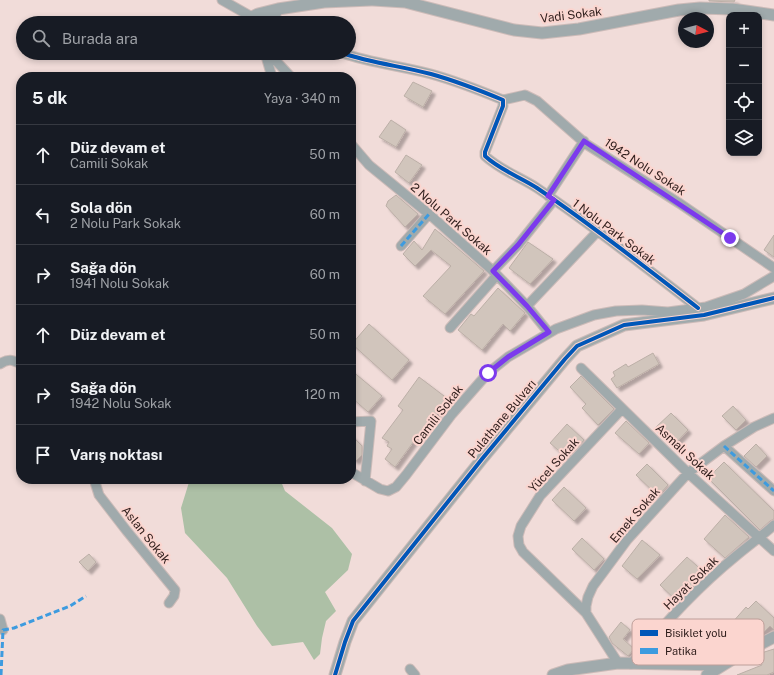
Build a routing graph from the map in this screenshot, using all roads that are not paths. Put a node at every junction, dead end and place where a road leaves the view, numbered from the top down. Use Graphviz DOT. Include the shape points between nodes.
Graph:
graph roads {
  1 [pos="222,0"];
  2 [pos="372,0"];
  3 [pos="278,9"];
  4 [pos="774,15"];
  5 [pos="248,16"];
  6 [pos="257,16"];
  7 [pos="274,16"];
  8 [pos="356,57"];
  9 [pos="267,60"];
  10 [pos="274,60"];
  11 [pos="270,72"];
  12 [pos="286,72"];
  13 [pos="503,100"];
  14 [pos="584,141"];
  15 [pos="356,150"];
  16 [pos="551,198"];
  17 [pos="429,214"];
  18 [pos="597,232"];
  19 [pos="401,246"];
  20 [pos="774,268"];
  21 [pos="495,273"];
  22 [pos="774,276"];
  23 [pos="774,298"];
  24 [pos="527,306"];
  25 [pos="698,308"];
  26 [pos="450,328"];
  27 [pos="549,332"];
  28 [pos="16,362"];
  29 [pos="0,364"];
  30 [pos="580,368"];
  31 [pos="622,409"];
  32 [pos="773,420"];
  33 [pos="356,422"];
  34 [pos="724,446"];
  35 [pos="688,473"];
  36 [pos="356,475"];
  37 [pos="365,481"];
  38 [pos="96,484"];
  39 [pos="774,491"];
  40 [pos="774,525"];
  41 [pos="760,538"];
  42 [pos="774,551"];
  43 [pos="169,603"];
  44 [pos="586,613"];
  45 [pos="0,619"];
  46 [pos="671,619"];
  47 [pos="4,630"];
  48 [pos="774,637"];
  49 [pos="764,642"];
  50 [pos="618,663"];
  51 [pos="631,664"];
  52 [pos="723,665"];
  53 [pos="335,675"];
  54 [pos="553,675"];
  55 [pos="706,675"];
  1 -- 5 [label="street"];
  2 -- 3 [label="street, Vadi Sokak" via="324,2"];
  2 -- 4 [label="street, Vadi Sokak" via="405,2 514,30 542,33 700,8 732,9"];
  3 -- 6 [label="street, Vadi Sokak"];
  3 -- 7 [label="street"];
  8 -- 13 [label="street" via="429,73 460,82"];
  9 -- 11 [label="street"];
  10 -- 12 [label="street"];
  13 -- 14 [label="street, 1942 Nolu Sokak" via="525,95 537,101"];
  13 -- 16 [label="street, 1 Nolu Park Sokak" via="485,156 492,163"];
  14 -- 16 [label="street"];
  14 -- 20 [label="street, 1942 Nolu Sokak"];
  15 -- 17 [label="street, 2 Nolu Park Sokak" via="369,165"];
  16 -- 18 [label="street, 1 Nolu Park Sokak"];
  16 -- 21 [label="street"];
  17 -- 19 [label="street"];
  17 -- 21 [label="street, 2 Nolu Park Sokak"];
  18 -- 24 [label="street"];
  18 -- 25 [label="street, 1 Nolu Park Sokak"];
  21 -- 24 [label="street, 2 Nolu Park Sokak"];
  21 -- 26 [label="street"];
  22 -- 25 [label="street, Camili Sokak" via="744,294"];
  23 -- 53 [label="street, Pulathane Bulvarı" via="704,314 624,325 577,346 482,459 353,621"];
  24 -- 27 [label="street, 2 Nolu Park Sokak"];
  25 -- 27 [label="street, Camili Sokak" via="668,312 616,311 594,315"];
  27 -- 37 [label="street, Camili Sokak" via="508,357 488,373 452,414 396,487 388,491"];
  28 -- 29 [label="street" via="4,361"];
  30 -- 31 [label="street, Asmalı Sokak"];
  31 -- 35 [label="street, Asmalı Sokak"];
  31 -- 44 [label="street, Yücel Sokak" via="540,496 521,526 518,536 523,552"];
  32 -- 34 [label="street, Emek Sokak" via="754,427"];
  33 -- 37 [label="street" via="371,421"];
  34 -- 35 [label="street, Emek Sokak"];
  34 -- 39 [label="street"];
  35 -- 41 [label="street, Asmalı Sokak"];
  35 -- 44 [label="street, Emek Sokak" via="627,540 593,586 588,597"];
  36 -- 37 [label="street, Camili Sokak"];
  38 -- 43 [label="street, Aslan Sokak" via="99,494 126,530 176,590"];
  40 -- 41 [label="street, Hayat Sokak"];
  41 -- 42 [label="street, Asmalı Sokak"];
  41 -- 46 [label="street, Hayat Sokak" via="736,556"];
  44 -- 50 [label="street"];
  45 -- 47 [label="street"];
  48 -- 49 [label="street"];
  50 -- 51 [label="street"];
  50 -- 54 [label="street" via="568,670"];
  52 -- 55 [label="street"];
}
